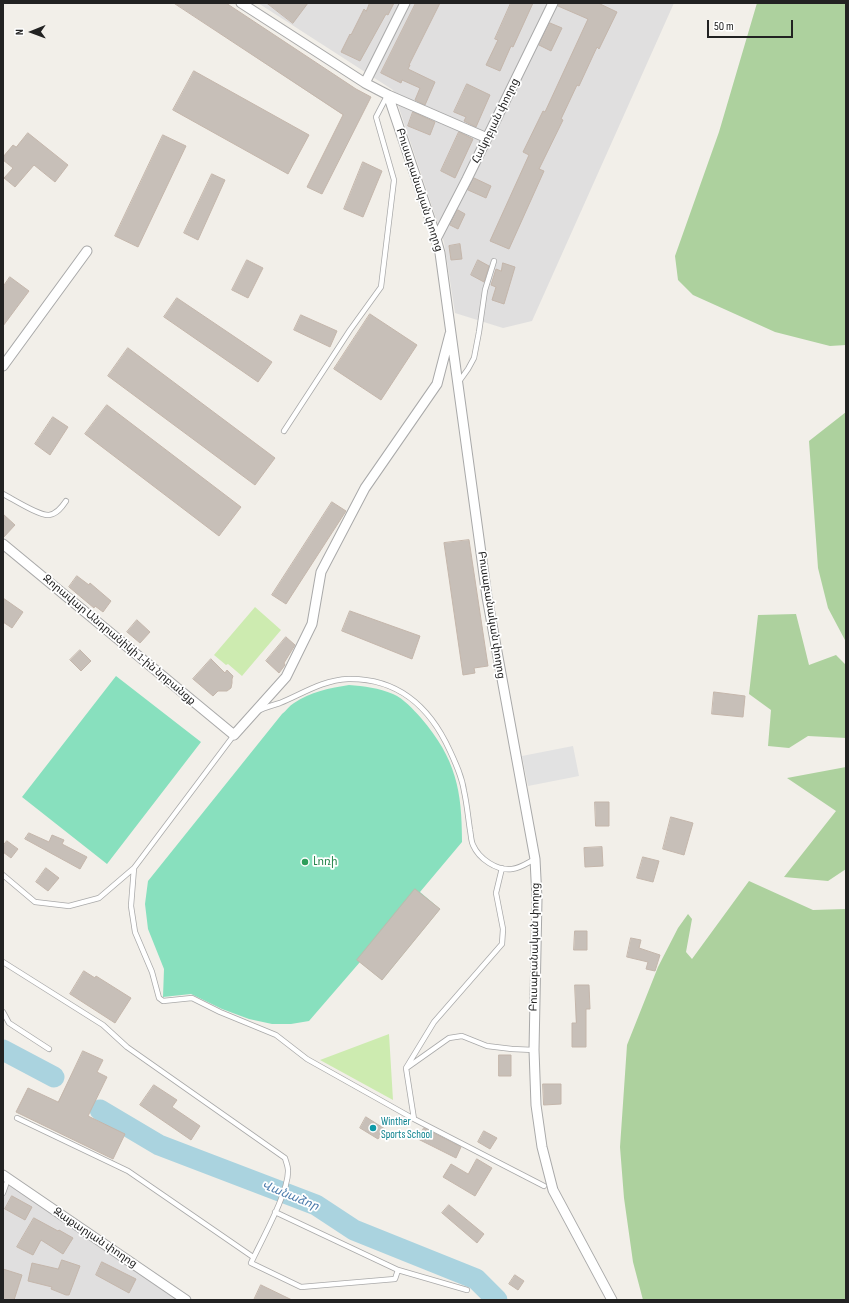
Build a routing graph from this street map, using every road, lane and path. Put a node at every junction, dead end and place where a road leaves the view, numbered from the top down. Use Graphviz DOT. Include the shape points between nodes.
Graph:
graph roads {
  1 [pos="405,3"];
  2 [pos="554,3"];
  3 [pos="246,4"];
  4 [pos="365,83"];
  5 [pos="388,95"];
  6 [pos="487,138"];
  7 [pos="436,239"];
  8 [pos="88,252"];
  9 [pos="494,261"];
  10 [pos="451,330"];
  11 [pos="3,366"];
  12 [pos="458,383"];
  13 [pos="284,431"];
  14 [pos="3,494"];
  15 [pos="66,501"];
  16 [pos="3,544"];
  17 [pos="256,711"];
  18 [pos="234,735"];
  19 [pos="534,859"];
  20 [pos="134,868"];
  21 [pos="502,868"];
  22 [pos="3,875"];
  23 [pos="3,962"];
  24 [pos="3,1012"];
  25 [pos="49,1049"];
  26 [pos="534,1050"];
  27 [pos="406,1068"];
  28 [pos="17,1118"];
  29 [pos="414,1120"];
  30 [pos="6,1177"];
  31 [pos="544,1186"];
  32 [pos="3,1193"];
  33 [pos="274,1212"];
  34 [pos="253,1257"];
  35 [pos="398,1270"];
  36 [pos="467,1290"];
  37 [pos="186,1300"];
  38 [pos="612,1300"];
  1 -- 4 [label="street"];
  2 -- 6 [label="street, Հակոբյան փողոց"];
  3 -- 4 [label="street"];
  4 -- 5 [label="street"];
  5 -- 6 [label="street"];
  5 -- 7 [label="street, Բուսաբանական փողոց"];
  5 -- 13 [label="lane" via="376,117 394,180 381,287"];
  6 -- 7 [label="street, Հակոբյան փողոց"];
  7 -- 10 [label="street, Բուսաբանական փողոց"];
  8 -- 11 [label="street"];
  9 -- 12 [label="lane" via="485,290 474,358"];
  10 -- 12 [label="street, Բուսաբանական փողոց"];
  10 -- 17 [label="street" via="437,384 365,488 321,572 312,624 299,651 286,677"];
  12 -- 19 [label="street, Բուսաբանական փողոց" via="488,597"];
  14 -- 15 [label="lane" via="49,515 61,509"];
  16 -- 18 [label="street, Զորավար Անդրանիկի 1-ին նրբանցք"];
  17 -- 18 [label="street"];
  17 -- 21 [label="lane" via="325,683 347,679 370,680 398,689 418,703 436,723 457,765 473,844 480,857"];
  18 -- 20 [label="lane"];
  19 -- 21 [label="lane" via="523,866"];
  19 -- 26 [label="street, Բուսաբանական փողոց" via="537,899"];
  20 -- 22 [label="lane" via="99,898 69,906 35,902"];
  20 -- 29 [label="lane" via="131,906 135,932 152,972 159,998 163,1001 192,998 276,1035 307,1059"];
  21 -- 27 [label="lane" via="496,893 503,929 502,944 434,1022"];
  23 -- 33 [label="lane" via="103,1025 127,1047 285,1158 288,1170 286,1185"];
  24 -- 25 [label="lane" via="9,1023"];
  26 -- 27 [label="lane" via="487,1046 462,1036 448,1038"];
  26 -- 38 [label="street, Բուսաբանական փողոց" via="537,1112 542,1147 553,1190"];
  27 -- 29 [label="lane"];
  28 -- 34 [label="lane" via="128,1171"];
  29 -- 31 [label="lane"];
  30 -- 32 [label="lane"];
  30 -- 37 [label="street, Զաքարյան փողոց"];
  33 -- 34 [label="lane"];
  33 -- 35 [label="lane"];
  34 -- 35 [label="lane" via="250,1263 301,1287 396,1279"];
  35 -- 36 [label="lane"];
}
